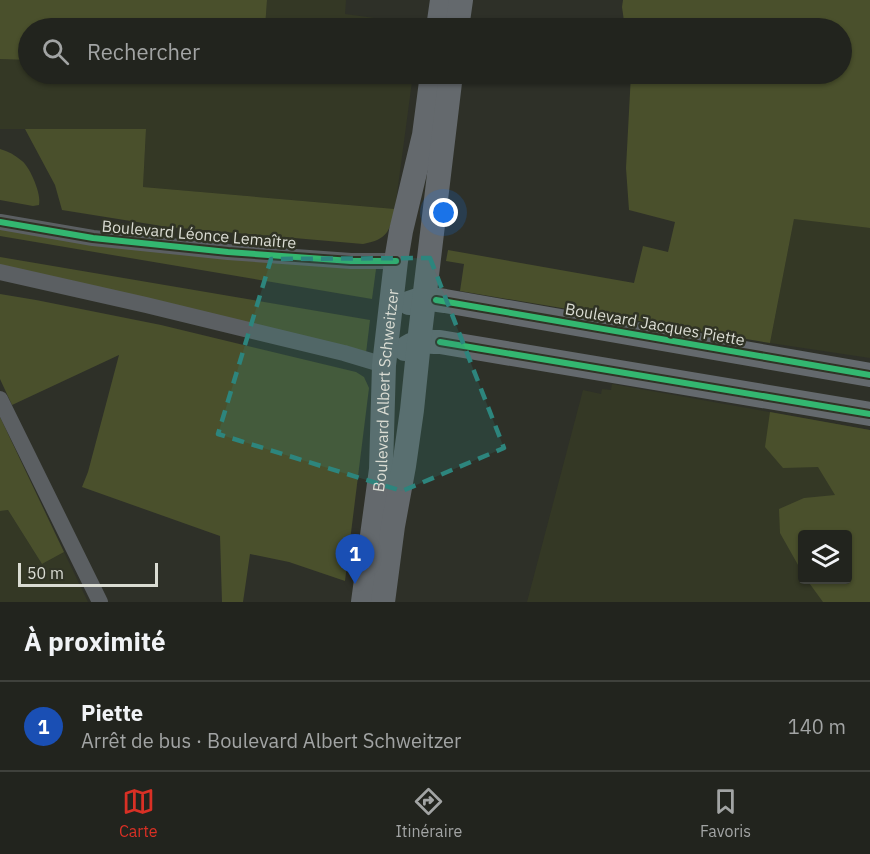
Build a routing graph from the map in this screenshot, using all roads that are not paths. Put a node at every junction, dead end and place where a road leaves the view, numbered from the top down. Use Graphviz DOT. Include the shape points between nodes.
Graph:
graph roads {
  1 [pos="442,0"];
  2 [pos="461,0"];
  3 [pos="439,18"];
  4 [pos="458,18"];
  5 [pos="431,84"];
  6 [pos="449,84"];
  7 [pos="0,222"];
  8 [pos="0,272"];
  9 [pos="406,289"];
  10 [pos="401,354"];
  11 [pos="870,375"];
  12 [pos="0,399"];
  13 [pos="870,414"];
  14 [pos="100,602"];
  15 [pos="363,602"];
  16 [pos="383,602"];
  1 -- 3 [label="main road"];
  2 -- 4 [label="main road"];
  5 -- 9 [label="main road, Boulevard Albert Schweitzer" via="424,135 401,231"];
  6 -- 9 [label="main road, Boulevard Albert Schweitzer" via="441,161"];
  7 -- 9 [label="street, Boulevard Léonce Lemaître" via="93,238 351,261"];
  8 -- 10 [label="street" via="344,353"];
  9 -- 10 [label="main road, Boulevard Albert Schweitzer"];
  9 -- 10 [label="main road, Boulevard Albert Schweitzer"];
  9 -- 11 [label="main road, Boulevard Jacques Piette"];
  10 -- 13 [label="main road" via="440,342 451,343"];
  10 -- 15 [label="main road, Boulevard Albert Schweitzer"];
  10 -- 16 [label="main road, Boulevard Albert Schweitzer" via="397,501"];
  12 -- 14 [label="street"];
}
